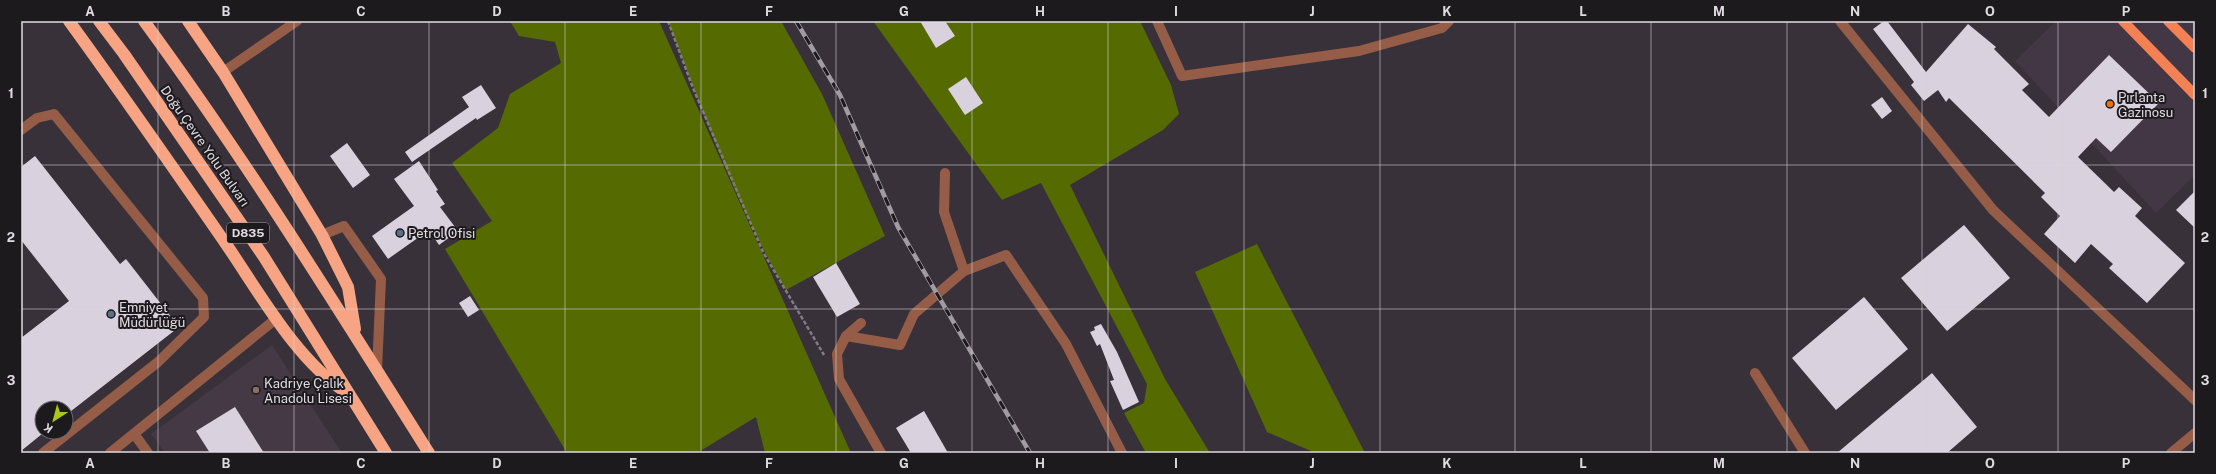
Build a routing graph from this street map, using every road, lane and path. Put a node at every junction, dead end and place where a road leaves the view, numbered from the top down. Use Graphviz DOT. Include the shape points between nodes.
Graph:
graph roads {
  1 [pos="69,21"];
  2 [pos="99,21"];
  3 [pos="144,21"];
  4 [pos="188,21"];
  5 [pos="297,21"];
  6 [pos="668,21"];
  7 [pos="1157,21"];
  8 [pos="1449,21"];
  9 [pos="1840,21"];
  10 [pos="2123,21"];
  11 [pos="2168,21"];
  12 [pos="2195,48"];
  13 [pos="223,72"];
  14 [pos="2195,95"];
  15 [pos="21,130"];
  16 [pos="945,173"];
  17 [pos="322,235"];
  18 [pos="964,271"];
  19 [pos="277,318"];
  20 [pos="860,323"];
  21 [pos="356,334"];
  22 [pos="846,336"];
  23 [pos="827,358"];
  24 [pos="377,371"];
  25 [pos="1755,373"];
  26 [pos="349,394"];
  27 [pos="2195,400"];
  28 [pos="2195,433"];
  29 [pos="135,435"];
  30 [pos="43,453"];
  31 [pos="110,453"];
  32 [pos="148,453"];
  33 [pos="386,453"];
  34 [pos="429,453"];
  35 [pos="881,453"];
  36 [pos="1122,453"];
  37 [pos="1805,453"];
  38 [pos="2171,453"];
  1 -- 19 [label="highway"];
  2 -- 26 [label="highway, Doğu Çevre Yolu Bulvarı / D835" via="264,257"];
  3 -- 21 [label="highway, Doğu Çevre Yolu Bulvarı / D835" via="179,68"];
  4 -- 13 [label="highway"];
  5 -- 13 [label="street"];
  6 -- 23 [label="path" via="693,88 763,252"];
  7 -- 8 [label="street" via="1182,76 1359,51 1442,28"];
  9 -- 27 [label="street" via="1993,210"];
  10 -- 14 [label="main road"];
  11 -- 12 [label="main road"];
  13 -- 17 [label="highway"];
  15 -- 30 [label="street" via="37,118 54,114 203,298 204,316 158,362"];
  16 -- 18 [label="street" via="944,212"];
  17 -- 21 [label="highway" via="348,287"];
  17 -- 24 [label="street" via="344,226 381,279"];
  18 -- 22 [label="street" via="914,314 900,345"];
  18 -- 36 [label="street" via="1006,255 1066,344"];
  19 -- 26 [label="highway" via="311,364 329,381"];
  19 -- 29 [label="street"];
  20 -- 22 [label="street"];
  21 -- 24 [label="highway, Doğu Çevre Yolu Bulvarı / D835"];
  22 -- 35 [label="street" via="837,354 839,379"];
  24 -- 34 [label="highway, Doğu Çevre Yolu Bulvarı / D835"];
  25 -- 37 [label="street"];
  26 -- 33 [label="highway, Doğu Çevre Yolu Bulvarı / D835"];
  28 -- 38 [label="street"];
  29 -- 31 [label="street"];
  29 -- 32 [label="street"];
}
